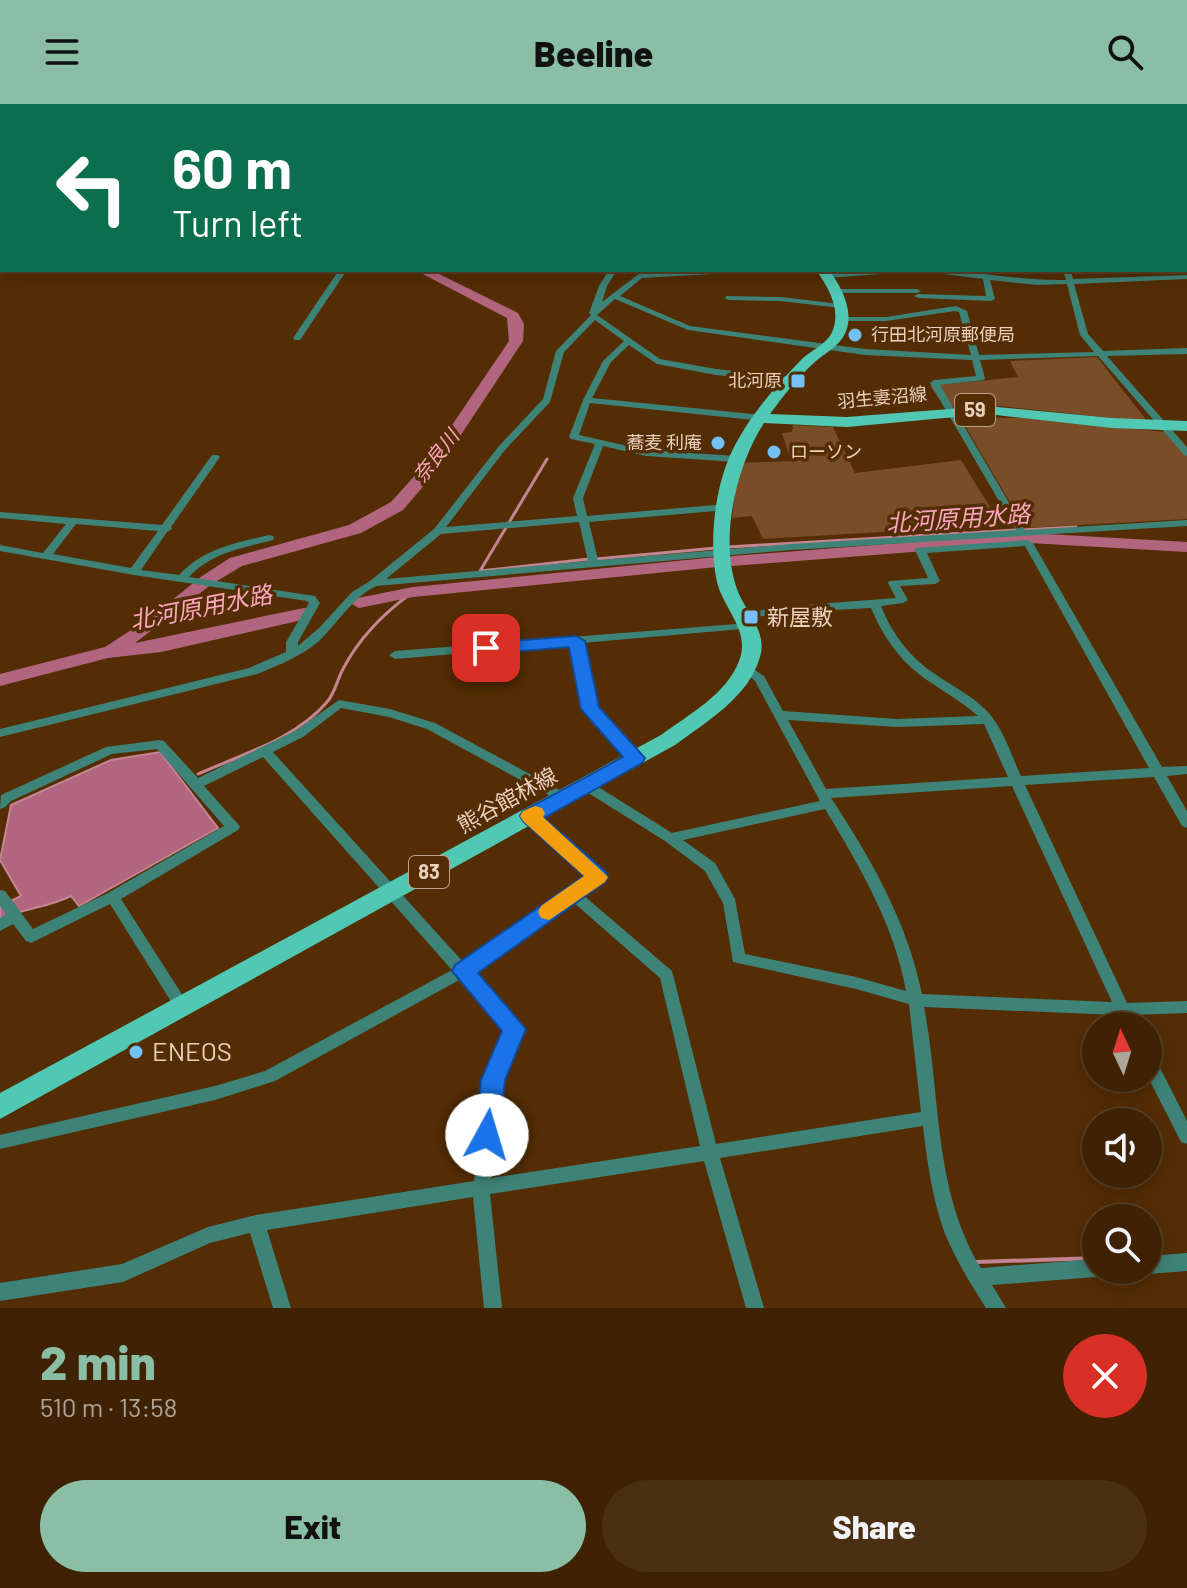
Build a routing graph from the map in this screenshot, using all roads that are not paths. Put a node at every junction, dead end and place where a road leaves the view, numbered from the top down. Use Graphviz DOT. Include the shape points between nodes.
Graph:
graph roads {
  1 [pos="342,272"];
  2 [pos="611,272"];
  3 [pos="644,272"];
  4 [pos="712,272"];
  5 [pos="853,272"];
  6 [pos="912,272"];
  7 [pos="930,272"];
  8 [pos="1068,272"];
  9 [pos="824,273"];
  10 [pos="639,276"];
  11 [pos="1187,277"];
  12 [pos="986,278"];
  13 [pos="1070,282"];
  14 [pos="917,294"];
  15 [pos="614,296"];
  16 [pos="729,298"];
  17 [pos="839,305"];
  18 [pos="594,314"];
  19 [pos="921,314"];
  20 [pos="297,338"];
  21 [pos="629,341"];
  22 [pos="823,348"];
  23 [pos="1187,351"];
  24 [pos="1099,354"];
  25 [pos="975,358"];
  26 [pos="792,380"];
  27 [pos="587,400"];
  28 [pos="949,411"];
  29 [pos="763,418"];
  30 [pos="1187,426"];
  31 [pos="1165,427"];
  32 [pos="600,443"];
  33 [pos="1187,453"];
  34 [pos="215,457"];
  35 [pos="736,459"];
  36 [pos="727,507"];
  37 [pos="0,515"];
  38 [pos="582,520"];
  39 [pos="73,521"];
  40 [pos="1187,523"];
  41 [pos="167,529"];
  42 [pos="438,531"];
  43 [pos="1021,531"];
  44 [pos="269,538"];
  45 [pos="0,548"];
  46 [pos="46,556"];
  47 [pos="723,559"];
  48 [pos="594,565"];
  49 [pos="134,572"];
  50 [pos="185,580"];
  51 [pos="374,583"];
  52 [pos="875,604"];
  53 [pos="746,621"];
  54 [pos="576,641"];
  55 [pos="292,655"];
  56 [pos="395,655"];
  57 [pos="746,668"];
  58 [pos="779,715"];
  59 [pos="988,720"];
  60 [pos="0,733"];
  61 [pos="265,751"];
  62 [pos="636,758"];
  63 [pos="1187,770"];
  64 [pos="1158,772"];
  65 [pos="1015,780"];
  66 [pos="197,784"];
  67 [pos="587,786"];
  68 [pos="564,798"];
  69 [pos="825,799"];
  70 [pos="0,804"];
  71 [pos="530,816"];
  72 [pos="1187,823"];
  73 [pos="670,838"];
  74 [pos="393,893"];
  75 [pos="573,894"];
  76 [pos="0,895"];
  77 [pos="113,897"];
  78 [pos="16,915"];
  79 [pos="0,925"];
  80 [pos="463,971"];
  81 [pos="915,1000"];
  82 [pos="182,1007"];
  83 [pos="1187,1007"];
  84 [pos="1121,1009"];
  85 [pos="1123,1012"];
  86 [pos="1162,1088"];
  87 [pos="0,1107"];
  88 [pos="928,1118"];
  89 [pos="1187,1137"];
  90 [pos="0,1142"];
  91 [pos="710,1154"];
  92 [pos="481,1190"];
  93 [pos="256,1223"];
  94 [pos="1187,1262"];
  95 [pos="1162,1264"];
  96 [pos="1082,1269"];
  97 [pos="976,1277"];
  98 [pos="0,1292"];
  99 [pos="282,1308"];
  100 [pos="493,1308"];
  101 [pos="755,1308"];
  102 [pos="997,1308"];
  1 -- 20 [label="street"];
  2 -- 18 [label="street"];
  3 -- 10 [label="street"];
  4 -- 10 [label="street"];
  5 -- 9 [label="street"];
  6 -- 14 [label="street"];
  7 -- 12 [label="street"];
  8 -- 13 [label="street"];
  9 -- 17 [label="main road"];
  10 -- 15 [label="street"];
  11 -- 13 [label="street"];
  12 -- 13 [label="street"];
  12 -- 14 [label="street" via="991,299"];
  13 -- 24 [label="street" via="1084,335"];
  14 -- 17 [label="street"];
  14 -- 19 [label="street"];
  15 -- 18 [label="street"];
  15 -- 22 [label="street" via="688,328"];
  16 -- 17 [label="street"];
  17 -- 19 [label="street" via="886,319"];
  17 -- 22 [label="main road" via="838,335"];
  18 -- 21 [label="street"];
  18 -- 42 [label="street" via="560,351 547,400"];
  19 -- 25 [label="street" via="963,311"];
  21 -- 26 [label="street" via="657,361"];
  21 -- 27 [label="street" via="607,361"];
  22 -- 25 [label="street"];
  22 -- 26 [label="main road"];
  23 -- 24 [label="street"];
  24 -- 25 [label="street"];
  24 -- 31 [label="street"];
  25 -- 28 [label="street" via="981,378 934,383"];
  26 -- 29 [label="main road"];
  27 -- 29 [label="street"];
  27 -- 32 [label="street" via="574,437"];
  28 -- 29 [label="main road, 羽生妻沼線 / 59" via="847,422"];
  28 -- 31 [label="main road, 羽生妻沼線 / 59" via="1009,411"];
  28 -- 43 [label="street"];
  29 -- 35 [label="main road"];
  30 -- 31 [label="main road, 羽生妻沼線 / 59"];
  31 -- 33 [label="street"];
  32 -- 35 [label="street" via="646,453"];
  32 -- 38 [label="street" via="578,498"];
  34 -- 41 [label="street"];
  35 -- 36 [label="main road"];
  36 -- 38 [label="street"];
  36 -- 47 [label="main road"];
  37 -- 39 [label="street"];
  38 -- 42 [label="street"];
  38 -- 48 [label="street"];
  39 -- 41 [label="street"];
  39 -- 46 [label="street"];
  40 -- 43 [label="street"];
  41 -- 49 [label="street"];
  42 -- 51 [label="street"];
  43 -- 47 [label="street"];
  44 -- 50 [label="street" via="208,554 195,561"];
  45 -- 46 [label="street"];
  46 -- 49 [label="street"];
  47 -- 48 [label="street"];
  47 -- 53 [label="main road" via="728,590"];
  48 -- 51 [label="street"];
  49 -- 50 [label="street"];
  50 -- 55 [label="street" via="311,598 315,603 292,642"];
  51 -- 55 [label="street" via="354,592 315,639"];
  52 -- 53 [label="street" via="777,610"];
  52 -- 59 [label="street" via="881,622 920,670 975,704"];
  52 -- 64 [label="street" via="903,600 893,583 935,581 920,550 1028,543"];
  53 -- 54 [label="street"];
  53 -- 57 [label="main road" via="752,649"];
  54 -- 56 [label="street"];
  54 -- 62 [label="street" via="590,709"];
  55 -- 60 [label="street" via="253,671"];
  57 -- 58 [label="street" via="760,679"];
  57 -- 62 [label="main road, 熊谷館林線 / 83" via="704,712"];
  58 -- 59 [label="street" via="897,723"];
  58 -- 69 [label="street"];
  59 -- 65 [label="street"];
  61 -- 66 [label="street"];
  61 -- 68 [label="street" via="339,704 431,726"];
  61 -- 74 [label="street"];
  62 -- 67 [label="main road, 熊谷館林線 / 83"];
  63 -- 64 [label="street"];
  64 -- 65 [label="street"];
  64 -- 72 [label="street"];
  65 -- 69 [label="street"];
  65 -- 84 [label="street"];
  66 -- 70 [label="street" via="160,744 110,750"];
  66 -- 77 [label="street" via="233,827"];
  67 -- 68 [label="main road, 熊谷館林線 / 83"];
  67 -- 73 [label="street"];
  68 -- 71 [label="main road, 熊谷館林線 / 83"];
  69 -- 73 [label="street"];
  69 -- 81 [label="street" via="884,903 902,945"];
  71 -- 74 [label="main road, 熊谷館林線 / 83"];
  71 -- 75 [label="street" via="598,877"];
  73 -- 81 [label="street" via="710,867 730,903 738,958"];
  74 -- 80 [label="street"];
  74 -- 82 [label="main road, 熊谷館林線 / 83"];
  75 -- 80 [label="street"];
  75 -- 91 [label="street" via="667,975"];
  76 -- 78 [label="street"];
  77 -- 78 [label="street" via="31,937"];
  77 -- 82 [label="street"];
  78 -- 79 [label="street"];
  80 -- 90 [label="street" via="269,1076"];
  80 -- 92 [label="street" via="514,1029 493,1080"];
  81 -- 84 [label="street"];
  81 -- 88 [label="street"];
  82 -- 87 [label="main road, 熊谷館林線 / 83"];
  83 -- 84 [label="street"];
  84 -- 85 [label="street"];
  86 -- 89 [label="street"];
  88 -- 91 [label="street"];
  88 -- 97 [label="street" via="950,1224"];
  91 -- 92 [label="street"];
  91 -- 101 [label="street"];
  92 -- 93 [label="street"];
  92 -- 100 [label="street"];
  93 -- 98 [label="street" via="208,1235 123,1273"];
  93 -- 99 [label="street"];
  94 -- 95 [label="street"];
  96 -- 97 [label="street"];
  97 -- 102 [label="street"];
}
